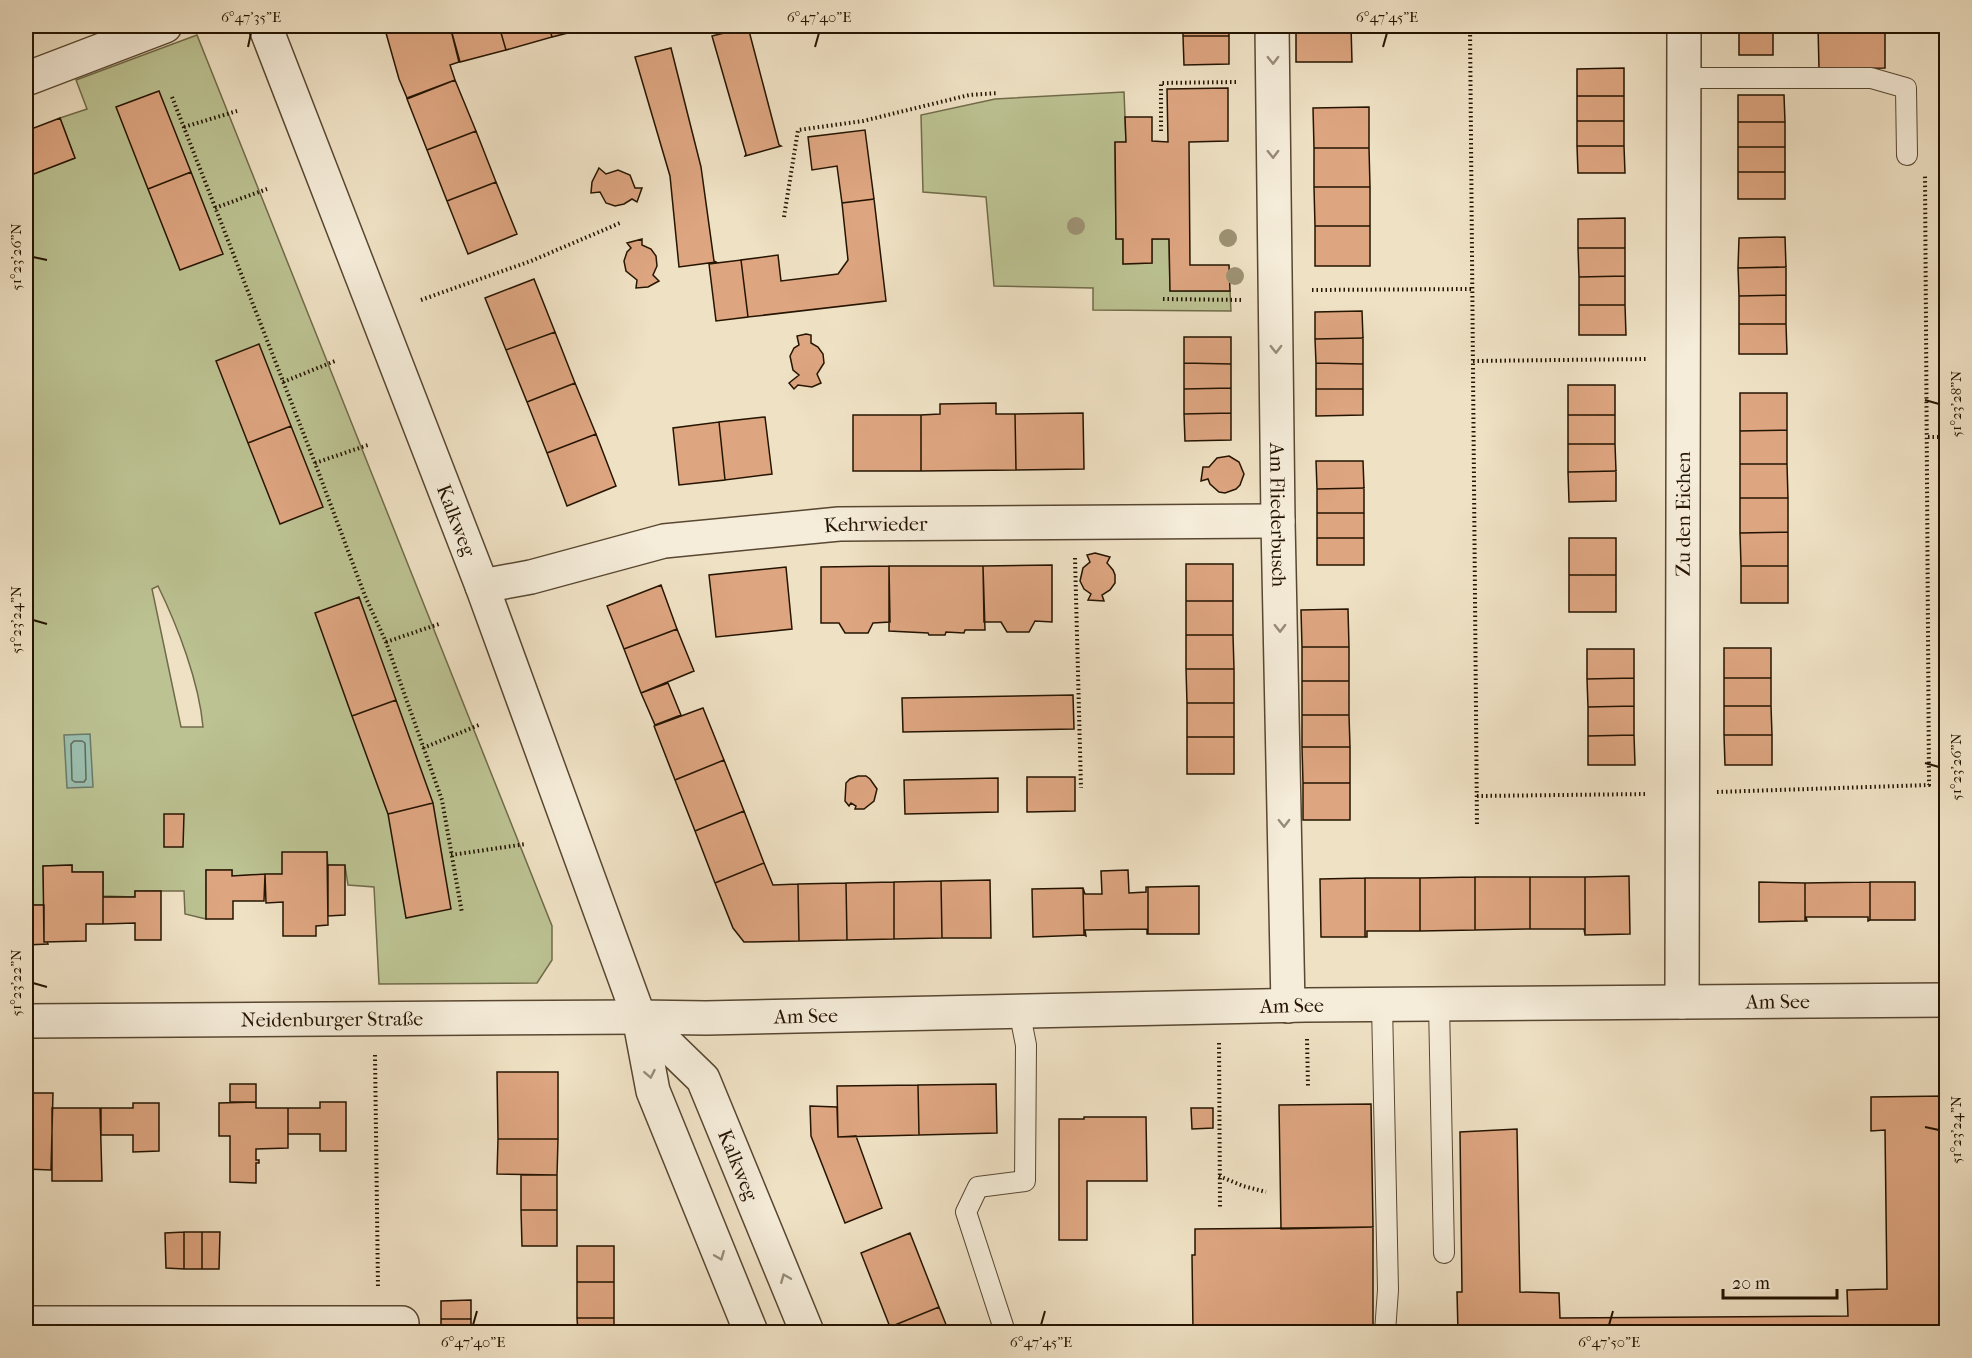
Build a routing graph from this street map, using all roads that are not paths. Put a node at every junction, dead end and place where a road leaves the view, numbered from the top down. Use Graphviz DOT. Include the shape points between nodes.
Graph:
graph roads {
  1 [pos="165,26"];
  2 [pos="265,26"];
  3 [pos="1272,26"];
  4 [pos="1684,26"];
  5 [pos="1684,78"];
  6 [pos="26,79"];
  7 [pos="1907,155"];
  8 [pos="1278,521"];
  9 [pos="482,586"];
  10 [pos="1947,1000"];
  11 [pos="1682,1002"];
  12 [pos="1439,1004"];
  13 [pos="1297,1005"];
  14 [pos="1382,1005"];
  15 [pos="1019,1010"];
  16 [pos="639,1017"];
  17 [pos="26,1022"];
  18 [pos="1444,1253"];
  19 [pos="26,1323"];
  20 [pos="390,1328"];
  21 [pos="751,1332"];
  22 [pos="807,1332"];
  23 [pos="1005,1332"];
  24 [pos="1385,1332"];
  1 -- 6 [label="street"];
  2 -- 9 [label="street, Kalkweg"];
  3 -- 8 [label="street, Am Fliederbusch, one-way"];
  4 -- 5 [label="street, Zu den Eichen"];
  5 -- 7 [label="lane" via="1872,78 1906,88"];
  5 -- 11 [label="street, Zu den Eichen"];
  8 -- 9 [label="street, Kehrwieder" via="838,524 664,540 531,577"];
  8 -- 13 [label="street, Am Fliederbusch, one-way"];
  9 -- 16 [label="street, Kalkweg"];
  10 -- 11 [label="street, Am See"];
  11 -- 12 [label="street, Am See"];
  12 -- 14 [label="street, Am See"];
  12 -- 18 [label="lane"];
  13 -- 14 [label="street, Am See"];
  13 -- 15 [label="street, Am See"];
  14 -- 24 [label="lane" via="1388,1290"];
  15 -- 16 [label="street, Am See"];
  15 -- 23 [label="lane" via="1026,1045 1025,1181 978,1186 966,1212"];
  16 -- 17 [label="street, Neidenburger Straße"];
  16 -- 21 [label="street, Kalkweg, one-way" via="653,1091"];
  22 -- 16 [label="street, Kalkweg, one-way" via="703,1079"];
  19 -- 20 [label="street"];
}
